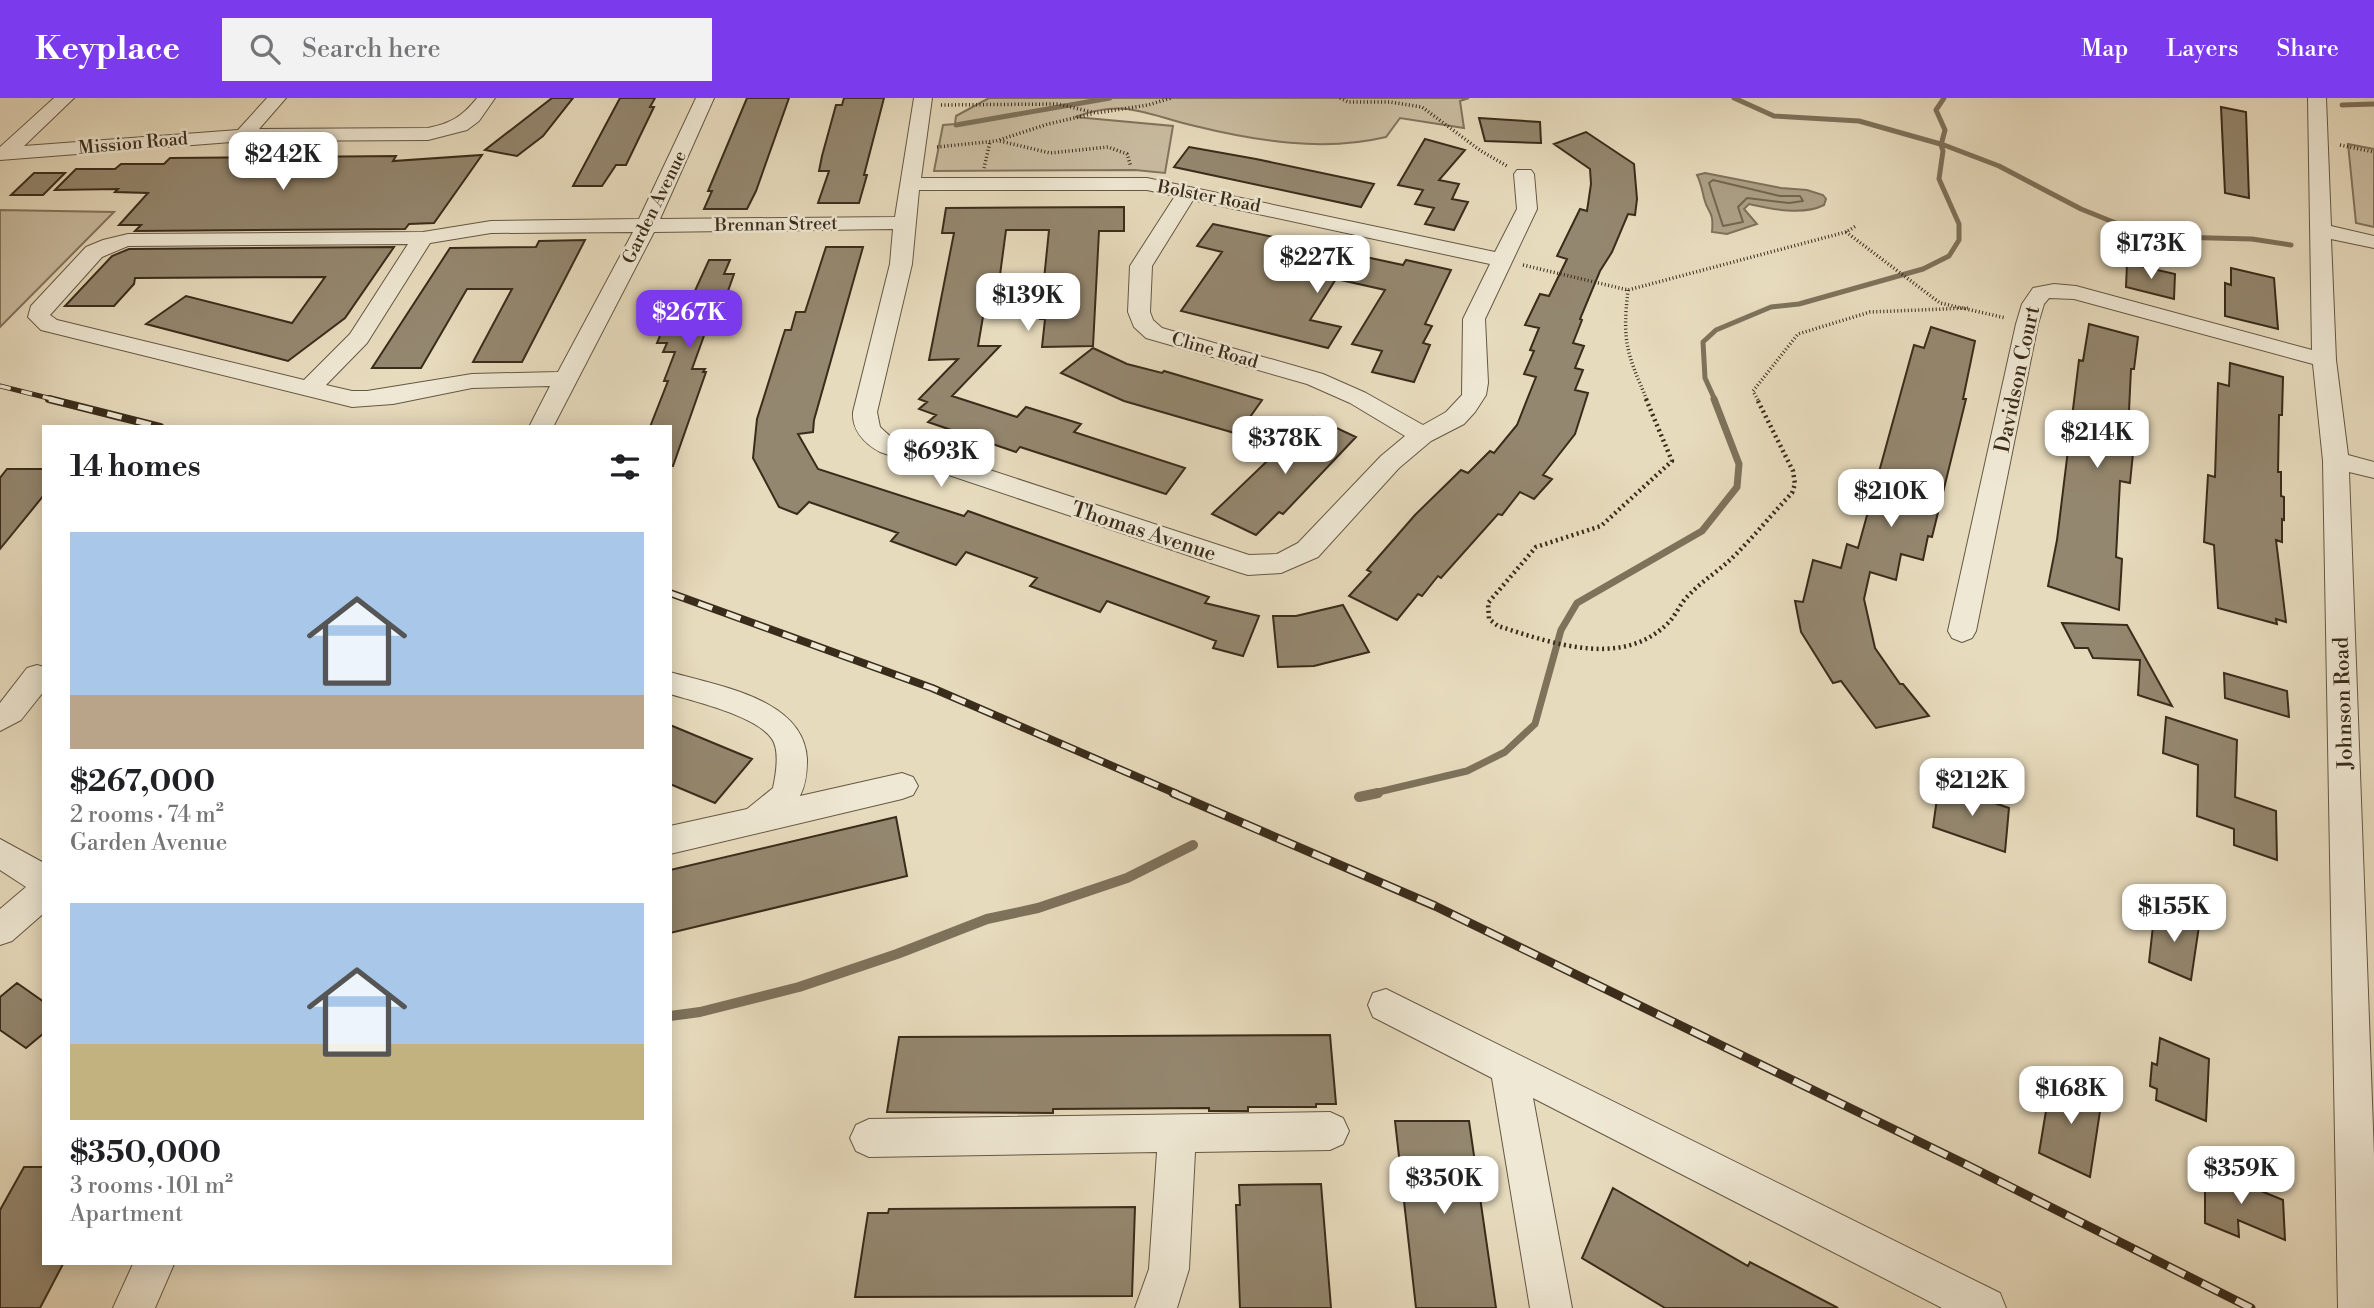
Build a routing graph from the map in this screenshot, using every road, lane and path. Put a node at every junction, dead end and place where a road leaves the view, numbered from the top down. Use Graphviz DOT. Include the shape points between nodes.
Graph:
graph roads {
  1 [pos="65,98"];
  2 [pos="277,98"];
  3 [pos="486,98"];
  4 [pos="705,98"];
  5 [pos="1171,98"];
  6 [pos="1340,98"];
  7 [pos="2317,98"];
  8 [pos="932,101"];
  9 [pos="1093,113"];
  10 [pos="244,135"];
  11 [pos="996,141"];
  12 [pos="2318,141"];
  13 [pos="990,142"];
  14 [pos="934,147"];
  15 [pos="2374,152"];
  16 [pos="2,154"];
  17 [pos="1131,171"];
  18 [pos="984,172"];
  19 [pos="1524,174"];
  20 [pos="911,184"];
  21 [pos="1188,191"];
  22 [pos="904,223"];
  23 [pos="647,225"];
  24 [pos="1856,226"];
  25 [pos="2320,230"];
  26 [pos="1846,232"];
  27 [pos="423,237"];
  28 [pos="2374,242"];
  29 [pos="1501,260"];
  30 [pos="1628,290"];
  31 [pos="1969,308"];
  32 [pos="2027,324"];
  33 [pos="2324,360"];
  34 [pos="566,379"];
  35 [pos="309,388"];
  36 [pos="542,425"];
  37 [pos="1422,435"];
  38 [pos="2336,461"];
  39 [pos="2374,470"];
  40 [pos="1962,631"];
  41 [pos="42,674"];
  42 [pos="672,684"];
  43 [pos="0,719"];
  44 [pos="902,786"];
  45 [pos="752,821"];
  46 [pos="672,840"];
  47 [pos="0,853"];
  48 [pos="42,880"];
  49 [pos="42,894"];
  50 [pos="0,930"];
  51 [pos="1386,1005"];
  52 [pos="1509,1067"];
  53 [pos="1330,1131"];
  54 [pos="1177,1133"];
  55 [pos="869,1138"];
  56 [pos="154,1265"];
  57 [pos="134,1308"];
  58 [pos="1156,1308"];
  59 [pos="1550,1308"];
  60 [pos="1985,1308"];
  61 [pos="2359,1308"];
  1 -- 16 [label="street"];
  2 -- 10 [label="street"];
  3 -- 10 [label="street, Mission Road" via="460,126 428,134"];
  4 -- 23 [label="street, Garden Avenue"];
  5 -- 9 [label="path" via="1160,104"];
  6 -- 19 [label="path" via="1422,107 1481,152"];
  7 -- 12 [label="street, Johnson Road"];
  8 -- 9 [label="path" via="1058,104"];
  8 -- 20 [label="street, Thomas Avenue"];
  9 -- 11 [label="path"];
  10 -- 16 [label="street, Mission Road"];
  11 -- 13 [label="path"];
  11 -- 17 [label="path" via="1055,153 1116,148 1130,157"];
  12 -- 15 [label="path"];
  12 -- 25 [label="street, Johnson Road"];
  13 -- 14 [label="path"];
  13 -- 18 [label="path"];
  19 -- 29 [label="street, Thomas Avenue" via="1527,209"];
  20 -- 21 [label="street, Bolster Road" via="1118,182"];
  20 -- 22 [label="street, Thomas Avenue"];
  21 -- 29 [label="street, Bolster Road"];
  21 -- 37 [label="street, Cline Road" via="1141,266 1142,322 1154,332 1315,379"];
  22 -- 23 [label="street, Brennan Street"];
  22 -- 37 [label="street, Thomas Avenue" via="901,264 864,417 871,433 888,446 1237,562 1259,565 1291,560 1308,550 1360,492"];
  23 -- 27 [label="street, Brennan Street" via="491,227"];
  23 -- 34 [label="street, Garden Avenue"];
  24 -- 26 [label="path"];
  25 -- 28 [label="street"];
  25 -- 33 [label="street, Johnson Road"];
  26 -- 30 [label="path"];
  26 -- 31 [label="path" via="1940,303"];
  27 -- 35 [label="street" via="359,338"];
  27 -- 35 [label="street, Brennan Street" via="119,242 94,252 39,311 49,325"];
  29 -- 30 [label="path"];
  29 -- 37 [label="street, Thomas Avenue" via="1474,318 1474,395 1455,418"];
  30 -- 31 [label="path" via="1626,351 1672,461 1601,526 1536,547 1488,603 1489,619 1498,626 1567,648 1625,646 1660,631 1687,596 1730,560 1792,493 1793,471 1753,391 1793,338 1870,312"];
  31 -- 32 [label="path"];
  32 -- 33 [label="street, Davidson Court" via="2036,295 2067,292"];
  32 -- 40 [label="street, Davidson Court"];
  33 -- 38 [label="street, Johnson Road"];
  34 -- 35 [label="street" via="495,379 374,400 332,396"];
  34 -- 36 [label="street, Garden Avenue"];
  38 -- 39 [label="street"];
  38 -- 61 [label="street, Johnson Road"];
  41 -- 43 [label="street"];
  42 -- 45 [label="street" via="752,711 775,723 788,738 792,760 787,794 771,811"];
  44 -- 45 [label="street"];
  45 -- 46 [label="street"];
  47 -- 48 [label="street"];
  49 -- 50 [label="street"];
  51 -- 52 [label="street"];
  52 -- 59 [label="street"];
  52 -- 60 [label="street"];
  53 -- 54 [label="street"];
  54 -- 55 [label="street"];
  54 -- 58 [label="street" via="1169,1269"];
  56 -- 57 [label="street"];
}
